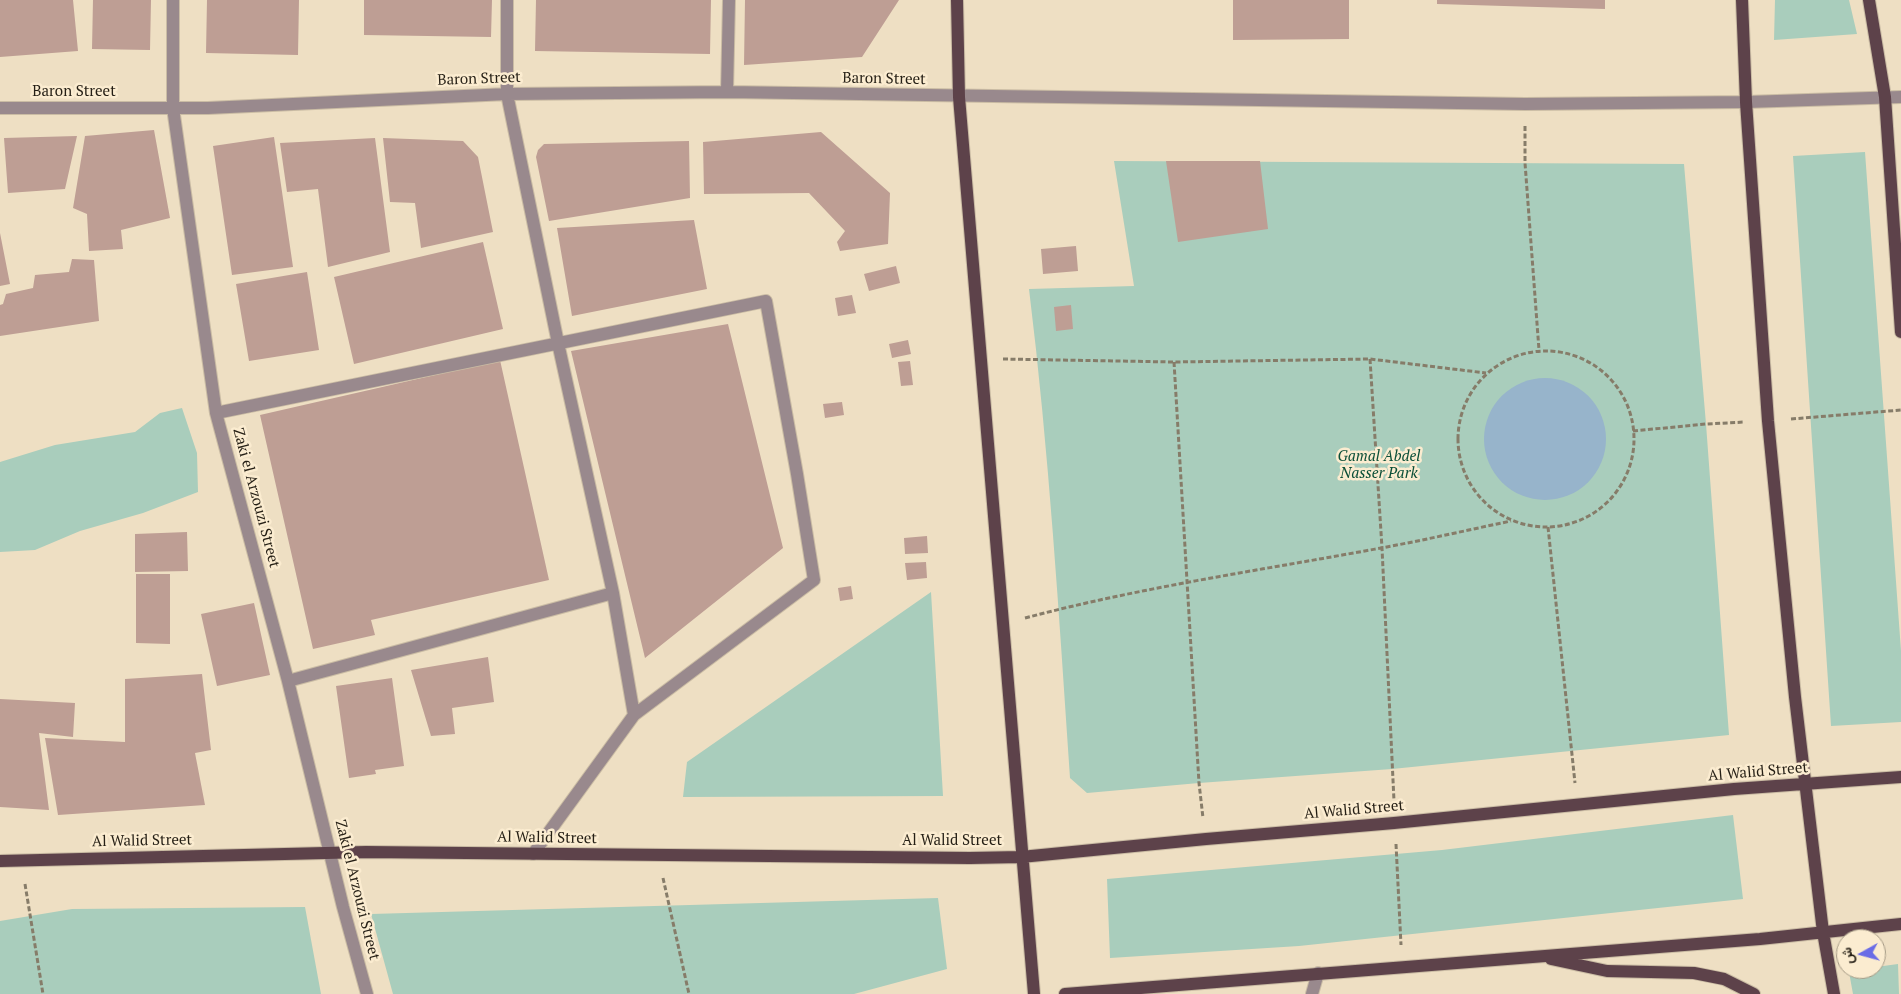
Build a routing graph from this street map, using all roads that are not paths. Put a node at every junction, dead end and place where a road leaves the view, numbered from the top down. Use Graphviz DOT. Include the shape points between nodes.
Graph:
graph roads {
  1 [pos="173,0"];
  2 [pos="507,0"];
  3 [pos="729,0"];
  4 [pos="957,0"];
  5 [pos="1742,0"];
  6 [pos="1869,0"];
  7 [pos="727,92"];
  8 [pos="507,94"];
  9 [pos="959,97"];
  10 [pos="1885,97"];
  11 [pos="1901,97"];
  12 [pos="1746,102"];
  13 [pos="0,108"];
  14 [pos="173,108"];
  15 [pos="1901,332"];
  16 [pos="558,343"];
  17 [pos="216,412"];
  18 [pos="613,593"];
  19 [pos="288,681"];
  20 [pos="634,715"];
  21 [pos="1901,777"];
  22 [pos="1806,784"];
  23 [pos="331,853"];
  24 [pos="533,854"];
  25 [pos="1021,857"];
  26 [pos="0,861"];
  27 [pos="1901,924"];
  28 [pos="1823,932"];
  29 [pos="1541,956"];
  30 [pos="1318,974"];
  31 [pos="1128,989"];
  32 [pos="367,994"];
  33 [pos="1034,994"];
  34 [pos="1065,994"];
  35 [pos="1141,994"];
  36 [pos="1312,994"];
  37 [pos="1754,994"];
  38 [pos="1834,994"];
  1 -- 14 [label="street, Zaki el Arzouzi Street"];
  2 -- 8 [label="street"];
  3 -- 7 [label="street"];
  4 -- 9 [label="main road"];
  5 -- 12 [label="main road"];
  6 -- 10 [label="main road"];
  7 -- 8 [label="street, Baron Street"];
  7 -- 9 [label="street, Baron Street"];
  8 -- 14 [label="street, Baron Street"];
  8 -- 16 [label="street"];
  9 -- 12 [label="street, Baron Street" via="1525,104"];
  9 -- 25 [label="main road"];
  10 -- 11 [label="street, Baron Street"];
  10 -- 12 [label="street, Baron Street"];
  10 -- 15 [label="main road"];
  12 -- 22 [label="main road" via="1768,421"];
  13 -- 14 [label="street, Baron Street"];
  14 -- 17 [label="street, Zaki el Arzouzi Street"];
  16 -- 17 [label="street"];
  16 -- 18 [label="street"];
  16 -- 20 [label="street" via="766,301 814,580"];
  17 -- 19 [label="street, Zaki el Arzouzi Street"];
  18 -- 19 [label="street"];
  18 -- 20 [label="street"];
  19 -- 23 [label="street, Zaki el Arzouzi Street"];
  20 -- 24 [label="street"];
  21 -- 22 [label="main road, Al Walid Street"];
  22 -- 25 [label="main road, Al Walid Street"];
  22 -- 28 [label="main road"];
  23 -- 24 [label="main road, Al Walid Street"];
  23 -- 26 [label="main road, Al Walid Street"];
  23 -- 32 [label="street, Zaki el Arzouzi Street"];
  24 -- 25 [label="main road, Al Walid Street"];
  25 -- 33 [label="main road"];
  27 -- 28 [label="main road"];
  28 -- 29 [label="main road"];
  28 -- 38 [label="main road"];
  29 -- 30 [label="main road"];
  29 -- 37 [label="main road" via="1607,971 1702,974 1724,979"];
  30 -- 31 [label="main road"];
  30 -- 36 [label="street"];
  31 -- 34 [label="main road"];
  31 -- 35 [label="street"];
}
